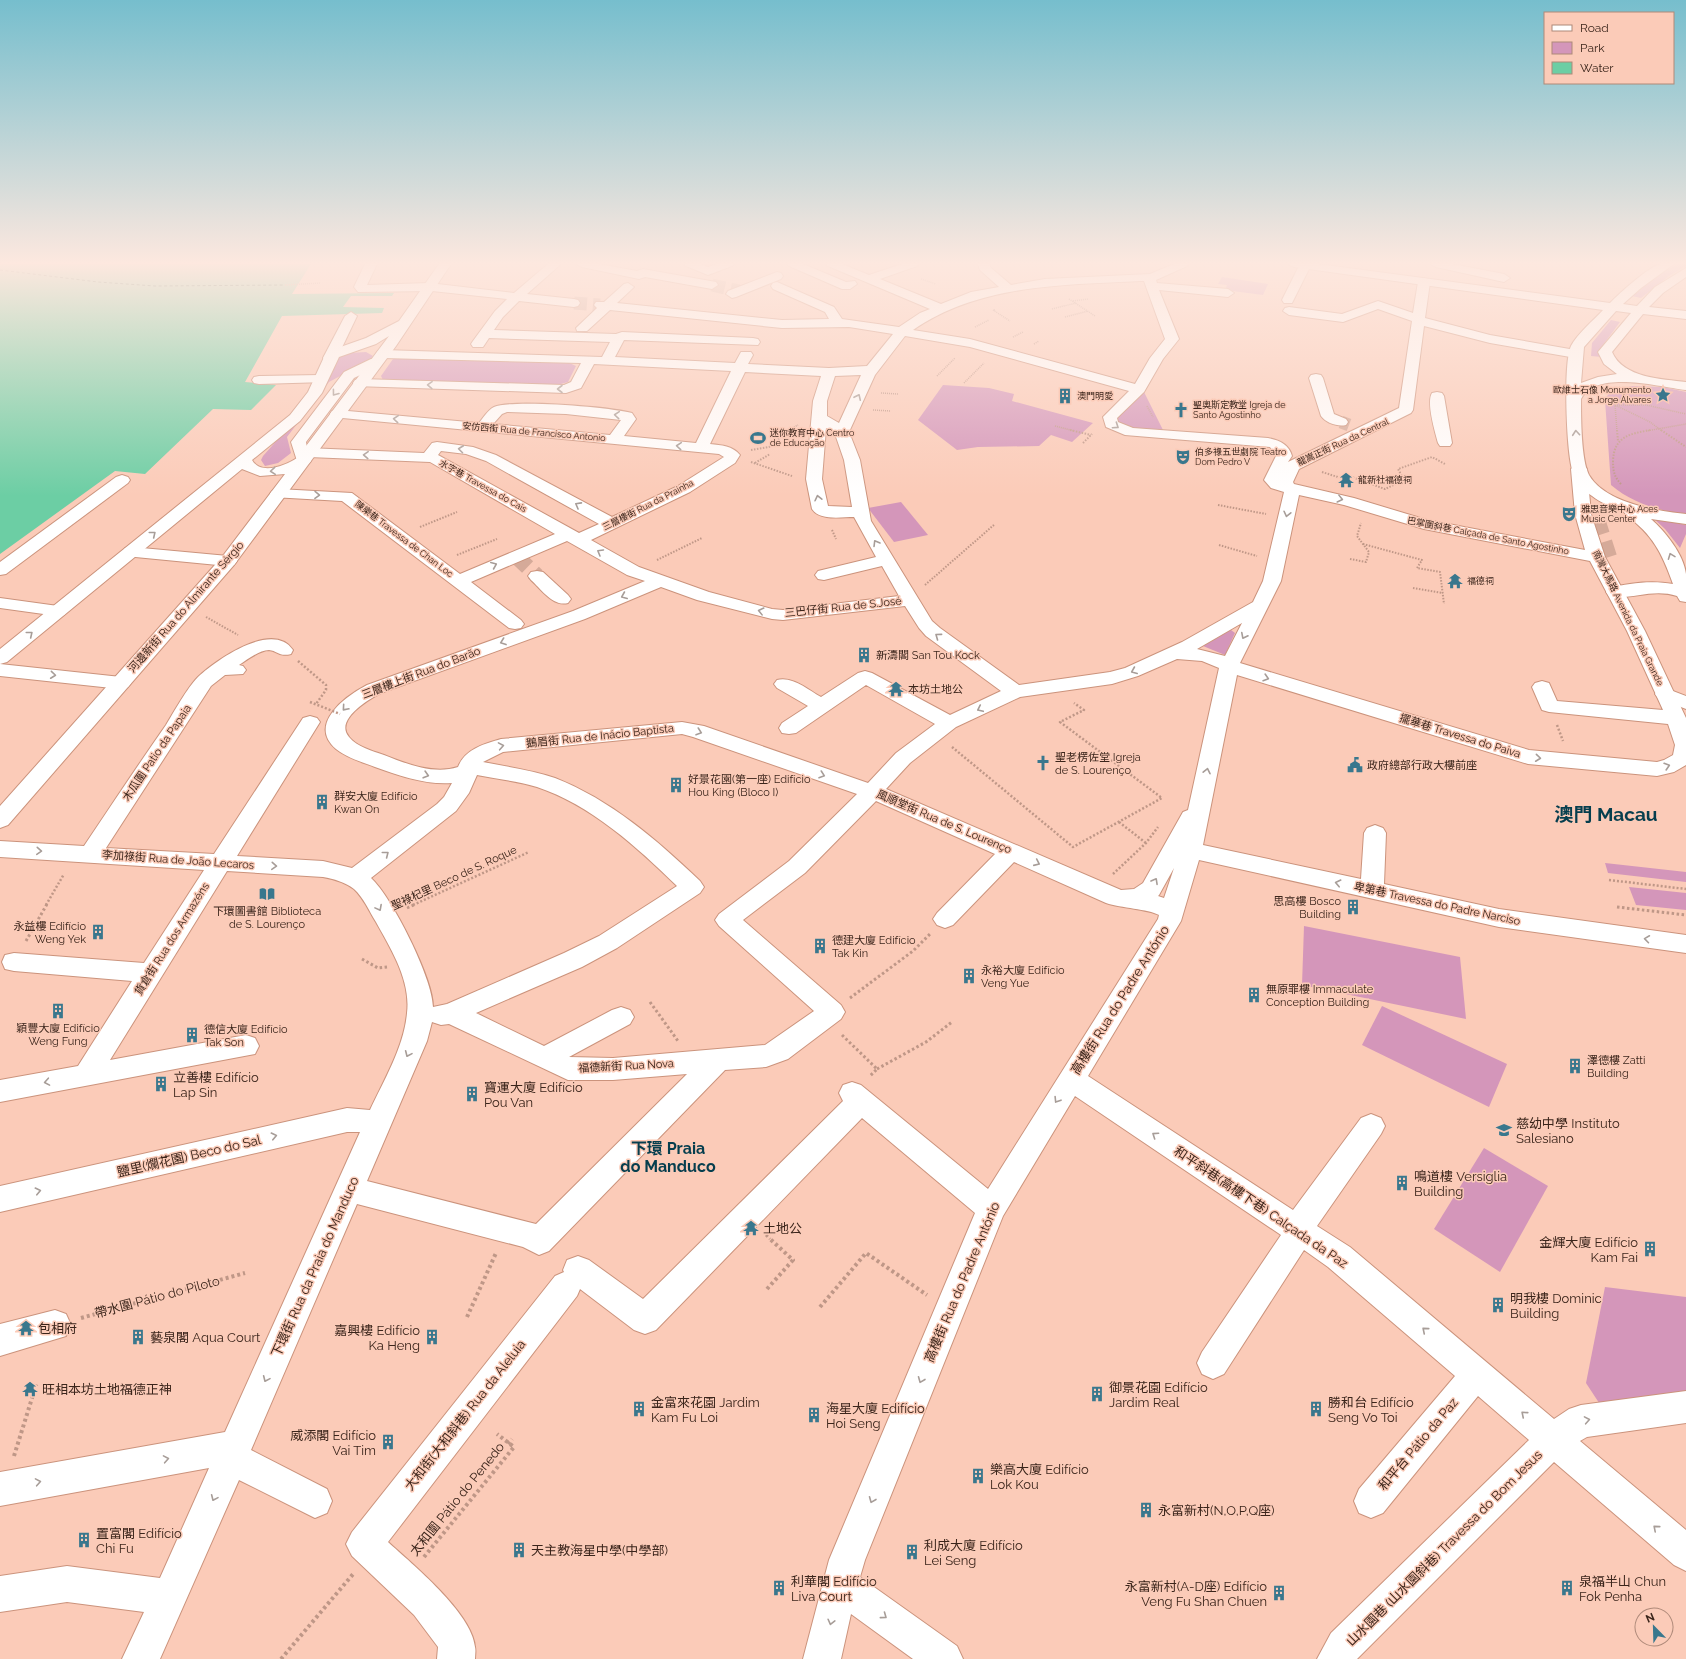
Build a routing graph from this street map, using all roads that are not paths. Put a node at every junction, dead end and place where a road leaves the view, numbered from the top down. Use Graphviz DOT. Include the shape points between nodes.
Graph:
graph roads {
  1 [pos="338,341"];
  2 [pos="367,341"];
  3 [pos="391,341"];
  4 [pos="480,341"];
  5 [pos="616,341"];
  6 [pos="741,341"];
  7 [pos="894,341"];
  8 [pos="955,341"];
  9 [pos="1169,341"];
  10 [pos="1415,341"];
  11 [pos="1504,341"];
  12 [pos="1582,341"];
  13 [pos="1612,341"];
  14 [pos="753,342"];
  15 [pos="349,349"];
  16 [pos="1576,354"];
  17 [pos="469,356"];
  18 [pos="330,358"];
  19 [pos="379,358"];
  20 [pos="586,360"];
  21 [pos="606,361"];
  22 [pos="740,368"];
  23 [pos="872,370"];
  24 [pos="829,372"];
  25 [pos="1316,378"];
  26 [pos="322,379"];
  27 [pos="259,380"];
  28 [pos="1646,380"];
  29 [pos="360,384"];
  30 [pos="1686,386"];
  31 [pos="1139,389"];
  32 [pos="1686,390"];
  33 [pos="1575,396"];
  34 [pos="1407,404"];
  35 [pos="337,414"];
  36 [pos="820,418"];
  37 [pos="1352,426"];
  38 [pos="483,427"];
  39 [pos="842,432"];
  40 [pos="614,440"];
  41 [pos="1445,443"];
  42 [pos="701,448"];
  43 [pos="732,454"];
  44 [pos="306,456"];
  45 [pos="249,458"];
  46 [pos="428,458"];
  47 [pos="1579,469"];
  48 [pos="122,480"];
  49 [pos="1288,487"];
  50 [pos="268,494"];
  51 [pos="1608,499"];
  52 [pos="1582,508"];
  53 [pos="861,512"];
  54 [pos="1597,518"];
  55 [pos="1686,519"];
  56 [pos="612,524"];
  57 [pos="573,537"];
  58 [pos="131,552"];
  59 [pos="1596,557"];
  60 [pos="887,560"];
  61 [pos="228,561"];
  62 [pos="0,570"];
  63 [pos="633,571"];
  64 [pos="824,575"];
  65 [pos="537,576"];
  66 [pos="458,581"];
  67 [pos="660,581"];
  68 [pos="1615,592"];
  69 [pos="1685,594"];
  70 [pos="562,599"];
  71 [pos="911,600"];
  72 [pos="0,602"];
  73 [pos="1260,605"];
  74 [pos="58,611"];
  75 [pos="515,624"];
  76 [pos="284,650"];
  77 [pos="1170,654"];
  78 [pos="0,658"];
  79 [pos="1229,666"];
  80 [pos="0,670"];
  81 [pos="121,683"];
  82 [pos="784,684"];
  83 [pos="1542,687"];
  84 [pos="1015,692"];
  85 [pos="822,706"];
  86 [pos="1681,710"];
  87 [pos="310,712"];
  88 [pos="949,723"];
  89 [pos="789,728"];
  90 [pos="1685,746"];
  91 [pos="468,769"];
  92 [pos="872,792"];
  93 [pos="1202,798"];
  94 [pos="0,820"];
  95 [pos="1374,833"];
  96 [pos="0,849"];
  97 [pos="1191,850"];
  98 [pos="1011,851"];
  99 [pos="83,854"];
  100 [pos="221,863"];
  101 [pos="355,878"];
  102 [pos="1372,890"];
  103 [pos="1110,895"];
  104 [pos="1172,912"];
  105 [pos="945,919"];
  106 [pos="1686,944"];
  107 [pos="14,962"];
  108 [pos="146,986"];
  109 [pos="451,1012"];
  110 [pos="621,1017"];
  111 [pos="420,1019"];
  112 [pos="246,1046"];
  113 [pos="546,1058"];
  114 [pos="706,1061"];
  115 [pos="86,1075"];
  116 [pos="1071,1079"];
  117 [pos="0,1091"];
  118 [pos="378,1124"];
  119 [pos="1371,1126"];
  120 [pos="349,1189"];
  121 [pos="0,1200"];
  122 [pos="990,1209"];
  123 [pos="1299,1230"];
  124 [pos="55,1325"];
  125 [pos="0,1340"];
  126 [pos="1213,1363"];
  127 [pos="1465,1388"];
  128 [pos="1686,1407"];
  129 [pos="1554,1439"];
  130 [pos="234,1452"];
  131 [pos="2,1488"];
  132 [pos="315,1501"];
  133 [pos="1371,1501"];
  134 [pos="1686,1553"];
  135 [pos="841,1585"];
  136 [pos="0,1594"];
  137 [pos="170,1597"];
  138 [pos="141,1659"];
  139 [pos="456,1659"];
  140 [pos="822,1659"];
  141 [pos="944,1659"];
  142 [pos="1336,1659"];
  1 -- 18 [label="street"];
  2 -- 15 [label="street"];
  3 -- 19 [label="street, 河邊新街 Rua do Almirante Sérgio"];
  4 -- 17 [label="street"];
  5 -- 21 [label="street"];
  6 -- 14 [label="street"];
  7 -- 23 [label="street"];
  8 -- 31 [label="street"];
  9 -- 31 [label="street"];
  10 -- 34 [label="street"];
  11 -- 16 [label="street"];
  12 -- 16 [label="street, 南灣大馬路 Avenida da Praia Grande"];
  13 -- 28 [label="street" via="1606,349 1608,360 1619,369"];
  14 -- 22 [label="street"];
  15 -- 18 [label="street"];
  15 -- 19 [label="street" via="365,348"];
  16 -- 33 [label="street, 南灣大馬路 Avenida da Praia Grande"];
  17 -- 19 [label="street"];
  17 -- 20 [label="street"];
  18 -- 26 [label="street"];
  19 -- 29 [label="street, 河邊新街 Rua do Almirante Sérgio"];
  19 -- 44 [label="street, one-way" via="349,375 298,442"];
  20 -- 21 [label="street"];
  20 -- 29 [label="street, one-way" via="588,363 576,385 566,389"];
  21 -- 22 [label="street"];
  22 -- 24 [label="street"];
  22 -- 42 [label="street"];
  23 -- 24 [label="street"];
  39 -- 23 [label="street, one-way"];
  24 -- 36 [label="street" via="820,401"];
  25 -- 37 [label="street" via="1328,416"];
  26 -- 27 [label="street"];
  26 -- 45 [label="street" via="315,393 295,418"];
  28 -- 30 [label="street"];
  28 -- 32 [label="street"];
  28 -- 33 [label="street" via="1619,378 1595,381 1583,387"];
  29 -- 35 [label="street, 河邊新街 Rua do Almirante Sérgio"];
  31 -- 49 [label="street, 巴掌圍斜巷 Calçada de Santo Agostinho, one-way" via="1110,418 1111,424 1130,432 1260,440 1275,444 1284,456 1272,480 1275,484"];
  47 -- 33 [label="street, 南灣大馬路 Avenida da Praia Grande, one-way"];
  34 -- 37 [label="street, 龍嵩正街 Rua da Central" via="1402,414"];
  34 -- 41 [label="street" via="1437,402"];
  38 -- 35 [label="street, 安仿西街 Rua de Francisco Antonio, one-way"];
  35 -- 44 [label="street, 河邊新街 Rua do Almirante Sérgio"];
  36 -- 39 [label="street"];
  53 -- 36 [label="street, one-way" via="826,512 820,509 814,479"];
  37 -- 49 [label="street, 龍嵩正街 Rua da Central" via="1293,466 1285,482"];
  38 -- 40 [label="street, 安仿西街 Rua de Francisco Antonio"];
  40 -- 38 [label="street, one-way" via="629,419 626,416 506,408 497,411"];
  39 -- 53 [label="street" via="852,460"];
  42 -- 40 [label="street, 安仿西街 Rua de Francisco Antonio, one-way"];
  42 -- 43 [label="street, 安仿西街 Rua de Francisco Antonio" via="723,450"];
  43 -- 56 [label="street, 三層樓街 Rua da Prainha" via="730,460 684,488"];
  44 -- 45 [label="street, one-way" via="288,469 268,472 251,470 247,466"];
  46 -- 44 [label="street, 水字巷 Travessa do Cais, one-way"];
  44 -- 50 [label="street, 河邊新街 Rua do Almirante Sérgio"];
  45 -- 50 [label="street" via="245,472"];
  58 -- 45 [label="street, one-way"];
  56 -- 46 [label="street, one-way" via="491,458 468,450 437,446"];
  46 -- 57 [label="street, 水字巷 Travessa do Cais" via="433,458"];
  47 -- 51 [label="street" via="1582,478"];
  47 -- 52 [label="street, 南灣大馬路 Avenida da Praia Grande"];
  48 -- 62 [label="street"];
  49 -- 59 [label="street, 巴掌圍斜巷 Calçada de Santo Agostinho, one-way" via="1424,524"];
  49 -- 73 [label="street, 龍嵩正街 Rua da Central, one-way" via="1292,492 1277,561 1272,581"];
  50 -- 61 [label="street, 河邊新街 Rua do Almirante Sérgio"];
  50 -- 66 [label="street, 陳樂巷 Travessa de Chan Loc, one-way" via="346,496"];
  51 -- 55 [label="street" via="1646,513"];
  69 -- 51 [label="street, one-way" via="1669,550 1661,537 1649,524"];
  52 -- 54 [label="street"];
  52 -- 59 [label="street, 南灣大馬路 Avenida da Praia Grande"];
  60 -- 53 [label="street, one-way" via="863,521"];
  56 -- 57 [label="street, 三層樓街 Rua da Prainha"];
  63 -- 57 [label="street, 水字巷 Travessa do Cais, one-way"];
  66 -- 57 [label="street, 三層樓街 Rua da Prainha, one-way"];
  58 -- 61 [label="street"];
  58 -- 74 [label="street"];
  59 -- 68 [label="street, 南灣大馬路 Avenida da Praia Grande"];
  60 -- 64 [label="street"];
  60 -- 71 [label="street"];
  61 -- 81 [label="street, 河邊新街 Rua do Almirante Sérgio"];
  63 -- 67 [label="street, 三巴仔街 Rua de S.José"];
  65 -- 70 [label="street"];
  66 -- 75 [label="street, 陳樂巷 Travessa de Chan Loc"];
  71 -- 67 [label="street, 三巴仔街 Rua de S.José, one-way" via="783,615 703,596"];
  67 -- 91 [label="street, 三層樓上街 Rua do Barão, one-way" via="579,615 374,689 350,703 340,714 336,733 342,743 354,751 429,776 446,778"];
  68 -- 69 [label="street" via="1643,587"];
  68 -- 86 [label="street, 南灣大馬路 Avenida da Praia Grande" via="1665,694"];
  84 -- 71 [label="street, one-way" via="932,632"];
  72 -- 74 [label="street"];
  73 -- 77 [label="street, 風順堂街 Rua de S. Lourenço"];
  73 -- 79 [label="street, 龍嵩正街 Rua da Central, one-way"];
  78 -- 74 [label="street, one-way"];
  76 -- 99 [label="street, 木瓜圍 Patio da Papaia" via="274,644 260,645 229,669 204,682"];
  77 -- 79 [label="street" via="1205,656"];
  77 -- 84 [label="street, 風順堂街 Rua de S. Lourenço, one-way" via="1139,669 1112,678"];
  79 -- 90 [label="street, 擺華巷 Travessa do Paiva, one-way" via="1528,757 1657,769 1669,767 1680,760"];
  93 -- 79 [label="street, 風順堂街 Rua de S. Lourenço, one-way"];
  80 -- 81 [label="street, one-way"];
  81 -- 94 [label="street, 河邊新街 Rua do Almirante Sérgio"];
  82 -- 85 [label="street"];
  83 -- 86 [label="street" via="1549,706"];
  84 -- 88 [label="street, 風順堂街 Rua de S. Lourenço, one-way"];
  85 -- 88 [label="street" via="865,677"];
  85 -- 89 [label="street"];
  86 -- 90 [label="street, 南灣大馬路 Avenida da Praia Grande"];
  87 -- 100 [label="street, 貨倉街 Rua dos Armazéns"];
  88 -- 92 [label="street, 風順堂街 Rua de S. Lourenço" via="903,758"];
  91 -- 92 [label="street, 鵝眉街 Rua de Inácio Baptista, one-way" via="475,757 484,751 501,746 682,728"];
  101 -- 91 [label="street, one-way" via="448,806 461,789"];
  91 -- 109 [label="street" via="545,783 569,794 650,846 692,886 608,942 573,960"];
  92 -- 98 [label="street, 風順堂街 Rua de S. Lourenço"];
  92 -- 114 [label="street, 福德新街 Rua Nova" via="797,867 727,920 828,1015 779,1052 766,1056"];
  93 -- 97 [label="street, 風順堂街 Rua de S. Lourenço"];
  103 -- 93 [label="street, 風順堂街 Rua de S. Lourenço, one-way" via="1126,899 1136,898 1151,889"];
  95 -- 102 [label="street"];
  96 -- 99 [label="street, 李加祿街 Rua de João Lecaros, one-way"];
  102 -- 97 [label="street, 卑第巷 Travessa do Padre Narciso, one-way"];
  97 -- 104 [label="street, 風順堂街 Rua de S. Lourenço"];
  98 -- 103 [label="street, 風順堂街 Rua de S. Lourenço, one-way"];
  98 -- 105 [label="street"];
  99 -- 100 [label="street, 李加祿街 Rua de João Lecaros"];
  100 -- 101 [label="street, 李加祿街 Rua de João Lecaros, one-way" via="323,869"];
  100 -- 108 [label="street, 貨倉街 Rua dos Armazéns"];
  101 -- 111 [label="street, 下環街 Rua da Praia do Manduco, one-way" via="369,890 416,980 420,999"];
  106 -- 102 [label="street, 卑第巷 Travessa do Padre Narciso, one-way" via="1499,918"];
  103 -- 104 [label="street, 風順堂街 Rua de S. Lourenço" via="1155,903"];
  104 -- 116 [label="street, 高樓街 Rua do Padre António" via="1169,921"];
  107 -- 108 [label="street"];
  108 -- 115 [label="street, 貨倉街 Rua dos Armazéns"];
  109 -- 111 [label="street"];
  109 -- 113 [label="street, 福德新街 Rua Nova"];
  110 -- 113 [label="street"];
  111 -- 118 [label="street, 下環街 Rua da Praia do Manduco, one-way" via="414,1041"];
  112 -- 115 [label="street"];
  113 -- 114 [label="street, 福德新街 Rua Nova" via="568,1069 613,1069"];
  114 -- 120 [label="street" via="538,1241 530,1235"];
  115 -- 117 [label="street, one-way"];
  116 -- 122 [label="street, 高樓街 Rua do Padre António, one-way"];
  123 -- 116 [label="street, 和平斜巷(高樓下巷) Calçada da Paz, one-way"];
  118 -- 120 [label="street, 下環街 Rua da Praia do Manduco"];
  121 -- 118 [label="street, 鹽里(爛花園) Beco do Sal, one-way" via="347,1120 363,1120"];
  119 -- 123 [label="street"];
  120 -- 130 [label="street, 下環街 Rua da Praia do Manduco, one-way"];
  122 -- 135 [label="street, 高樓街 Rua do Padre António, one-way" via="847,1560"];
  122 -- 139 [label="street, 大和街(大和斜巷) Rua da Aleluia" via="857,1097 746,1217 645,1319 572,1278 368,1548 427,1602 454,1639 457,1647"];
  123 -- 126 [label="street"];
  129 -- 123 [label="street, 和平斜巷(高樓下巷) Calçada da Paz, one-way" via="1339,1257"];
  124 -- 125 [label="street"];
  127 -- 133 [label="street, 和平台 Pátio da Paz"];
  129 -- 128 [label="street, 山水園巷 (山水園斜巷) Travessa do Bom Jesus, one-way" via="1581,1421"];
  134 -- 129 [label="street, 和平斜巷(高樓下巷) Calçada da Paz, one-way"];
  129 -- 142 [label="street, 山水園巷 (山水園斜巷) Travessa do Bom Jesus" via="1344,1646"];
  131 -- 130 [label="street, one-way"];
  130 -- 132 [label="street"];
  130 -- 137 [label="street, 下環街 Rua da Praia do Manduco, one-way"];
  135 -- 140 [label="street, 高樓街 Rua do Padre António, one-way"];
  135 -- 141 [label="street, one-way"];
  136 -- 137 [label="street" via="66,1584"];
  137 -- 138 [label="street, 下環街 Rua da Praia do Manduco"];
}
